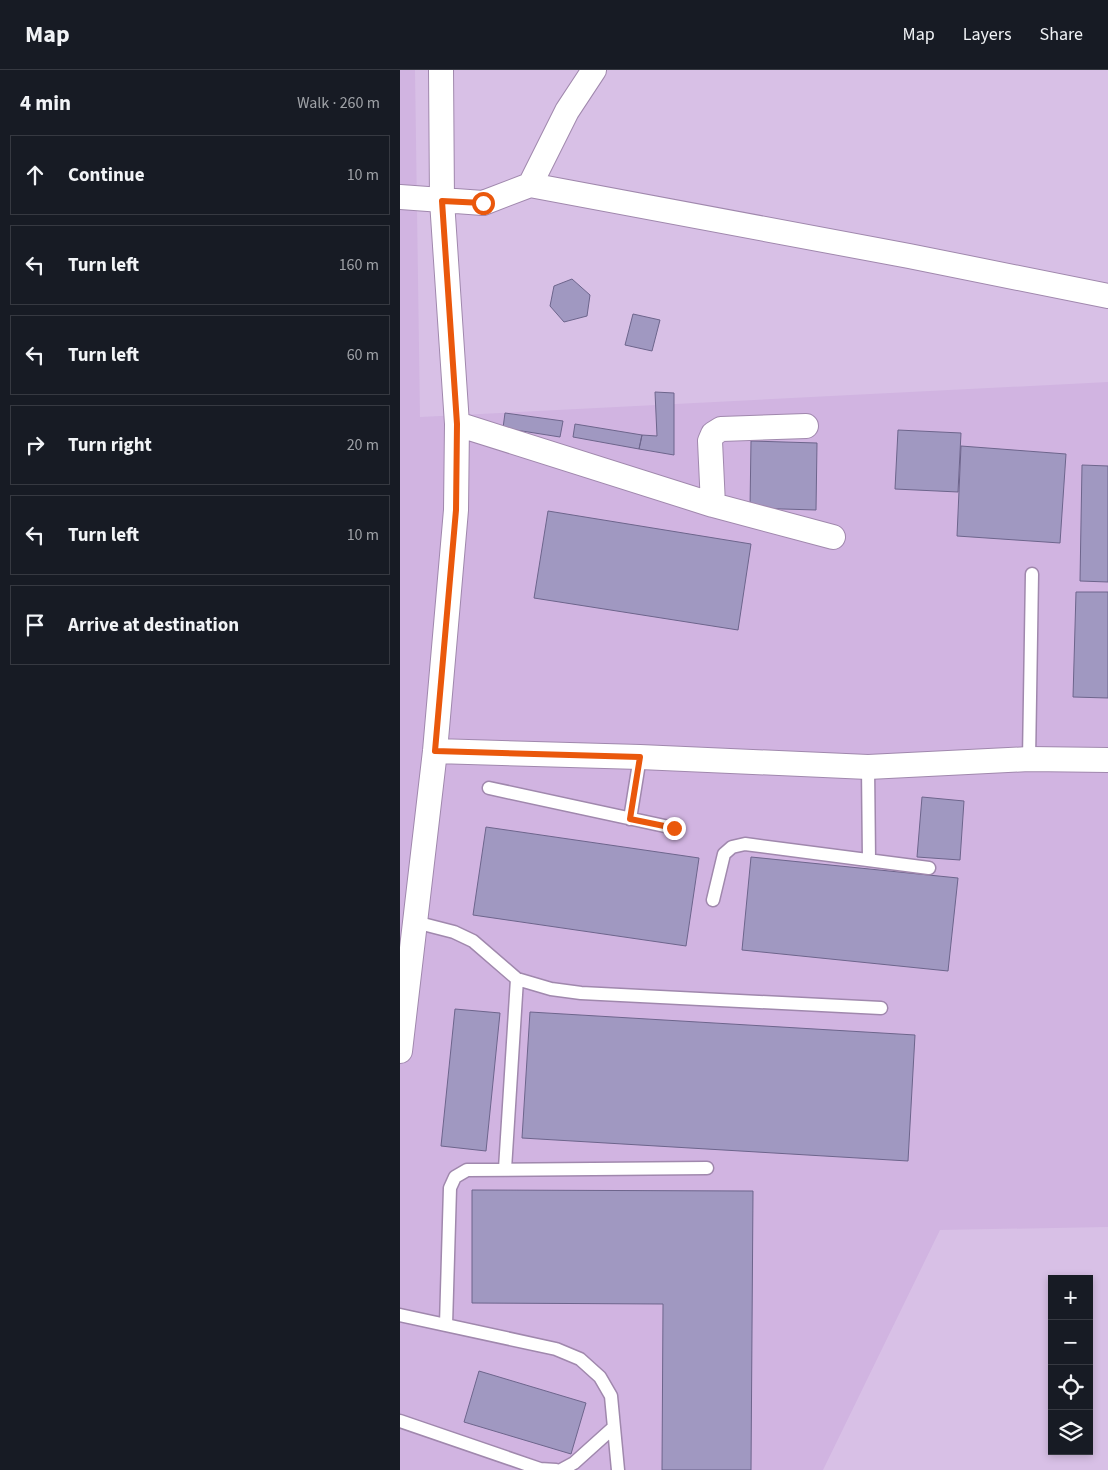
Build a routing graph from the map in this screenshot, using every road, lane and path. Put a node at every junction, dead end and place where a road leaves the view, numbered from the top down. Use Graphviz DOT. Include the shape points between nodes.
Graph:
graph roads {
  1 [pos="441,70"];
  2 [pos="594,70"];
  3 [pos="530,185"];
  4 [pos="400,197"];
  5 [pos="442,201"];
  6 [pos="1108,296"];
  7 [pos="457,424"];
  8 [pos="806,426"];
  9 [pos="713,505"];
  10 [pos="833,537"];
  11 [pos="1032,574"];
  12 [pos="435,751"];
  13 [pos="640,757"];
  14 [pos="1029,759"];
  15 [pos="1108,760"];
  16 [pos="868,767"];
  17 [pos="489,788"];
  18 [pos="630,819"];
  19 [pos="674,828"];
  20 [pos="869,860"];
  21 [pos="929,868"];
  22 [pos="713,900"];
  23 [pos="415,922"];
  24 [pos="517,979"];
  25 [pos="881,1008"];
  26 [pos="400,1051"];
  27 [pos="707,1168"];
  28 [pos="505,1169"];
  29 [pos="400,1315"];
  30 [pos="446,1325"];
  31 [pos="400,1420"];
  32 [pos="614,1428"];
  33 [pos="556,1470"];
  34 [pos="561,1470"];
  35 [pos="618,1470"];
  1 -- 5 [label="street"];
  2 -- 3 [label="street" via="567,111"];
  3 -- 5 [label="street" via="483,203"];
  3 -- 6 [label="street"];
  4 -- 5 [label="street"];
  5 -- 7 [label="street"];
  7 -- 9 [label="street"];
  7 -- 12 [label="street" via="456,510"];
  8 -- 9 [label="street" via="721,429 714,434 710,441"];
  9 -- 10 [label="street"];
  11 -- 14 [label="lane"];
  12 -- 13 [label="street"];
  12 -- 23 [label="street"];
  13 -- 16 [label="street"];
  13 -- 18 [label="lane"];
  14 -- 15 [label="street"];
  14 -- 16 [label="street"];
  16 -- 20 [label="lane"];
  17 -- 18 [label="lane"];
  18 -- 19 [label="lane"];
  20 -- 21 [label="lane"];
  20 -- 22 [label="lane" via="745,844 732,847 724,854"];
  23 -- 24 [label="lane" via="454,932 473,941"];
  23 -- 26 [label="street"];
  24 -- 25 [label="lane" via="551,989 581,993"];
  24 -- 28 [label="lane"];
  27 -- 28 [label="lane"];
  28 -- 30 [label="lane" via="467,1170 454,1177 450,1188"];
  29 -- 30 [label="lane"];
  30 -- 32 [label="lane" via="556,1349 580,1359 600,1378 611,1396"];
  31 -- 33 [label="lane" via="540,1469"];
  32 -- 34 [label="lane" via="574,1463"];
  32 -- 35 [label="lane"];
}
